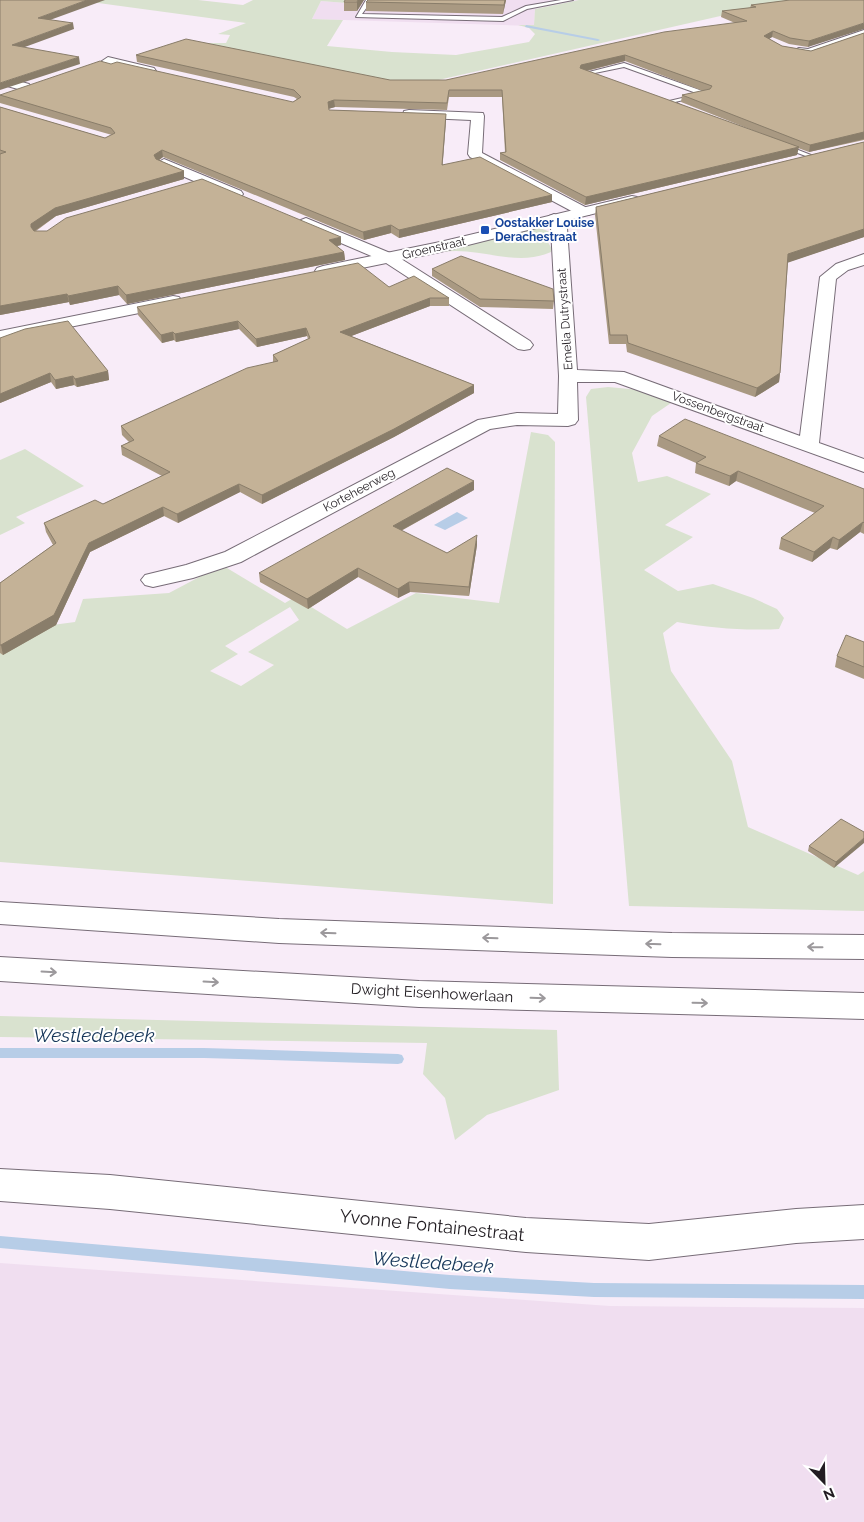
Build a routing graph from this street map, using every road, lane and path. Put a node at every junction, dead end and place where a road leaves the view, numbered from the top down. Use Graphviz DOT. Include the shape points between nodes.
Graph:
graph roads {
  1 [pos="369,0"];
  2 [pos="570,0"];
  3 [pos="864,33"];
  4 [pos="819,38"];
  5 [pos="838,42"];
  6 [pos="786,49"];
  7 [pos="130,53"];
  8 [pos="164,74"];
  9 [pos="0,80"];
  10 [pos="602,80"];
  11 [pos="0,96"];
  12 [pos="658,99"];
  13 [pos="668,102"];
  14 [pos="686,109"];
  15 [pos="392,114"];
  16 [pos="776,144"];
  17 [pos="830,153"];
  18 [pos="813,158"];
  19 [pos="164,163"];
  20 [pos="786,164"];
  21 [pos="204,180"];
  22 [pos="185,186"];
  23 [pos="650,196"];
  24 [pos="248,199"];
  25 [pos="584,212"];
  26 [pos="292,217"];
  27 [pos="554,219"];
  28 [pos="389,258"];
  29 [pos="864,259"];
  30 [pos="311,274"];
  31 [pos="185,299"];
  32 [pos="0,336"];
  33 [pos="524,345"];
  34 [pos="568,376"];
  35 [pos="568,420"];
  36 [pos="809,445"];
  37 [pos="864,466"];
  38 [pos="152,580"];
  39 [pos="0,913"];
  40 [pos="864,947"];
  41 [pos="0,969"];
  42 [pos="864,1006"];
  43 [pos="0,1185"];
  44 [pos="864,1222"];
  1 -- 2 [label="lane" via="358,16 503,19 526,8"];
  3 -- 5 [label="main road"];
  4 -- 5 [label="main road"];
  5 -- 6 [label="main road" via="809,53"];
  7 -- 8 [label="main road" via="103,63"];
  9 -- 11 [label="main road" via="30,86"];
  10 -- 13 [label="lane" via="584,74 624,65 706,94"];
  12 -- 13 [label="lane"];
  13 -- 14 [label="lane"];
  15 -- 25 [label="main road" via="478,116 476,154"];
  16 -- 18 [label="lane"];
  17 -- 18 [label="main road"];
  18 -- 20 [label="main road"];
  19 -- 21 [label="main road"];
  21 -- 22 [label="main road"];
  21 -- 24 [label="main road"];
  23 -- 25 [label="main road, Groenstraat"];
  25 -- 27 [label="main road, Groenstraat"];
  26 -- 28 [label="main road"];
  27 -- 28 [label="main road, Groenstraat"];
  27 -- 34 [label="main road, Emelia Dutrystraat" via="559,228"];
  28 -- 30 [label="main road, Groenstraat"];
  28 -- 33 [label="main road"];
  29 -- 36 [label="main road" via="842,267 828,277"];
  31 -- 32 [label="main road"];
  34 -- 35 [label="main road, Emelia Dutrystraat"];
  34 -- 36 [label="main road, Vossenbergstraat" via="617,376"];
  35 -- 38 [label="main road, Korteheerweg" via="516,419 485,424 233,557 194,571"];
  36 -- 37 [label="main road, Vossenbergstraat"];
  40 -- 39 [label="main road, one-way" via="672,945 279,931"];
  41 -- 42 [label="main road, Dwight Eisenhowerlaan, one-way" via="419,994"];
  43 -- 44 [label="main road, Yvonne Fontainestraat" via="110,1192 526,1235 648,1242"];
}
